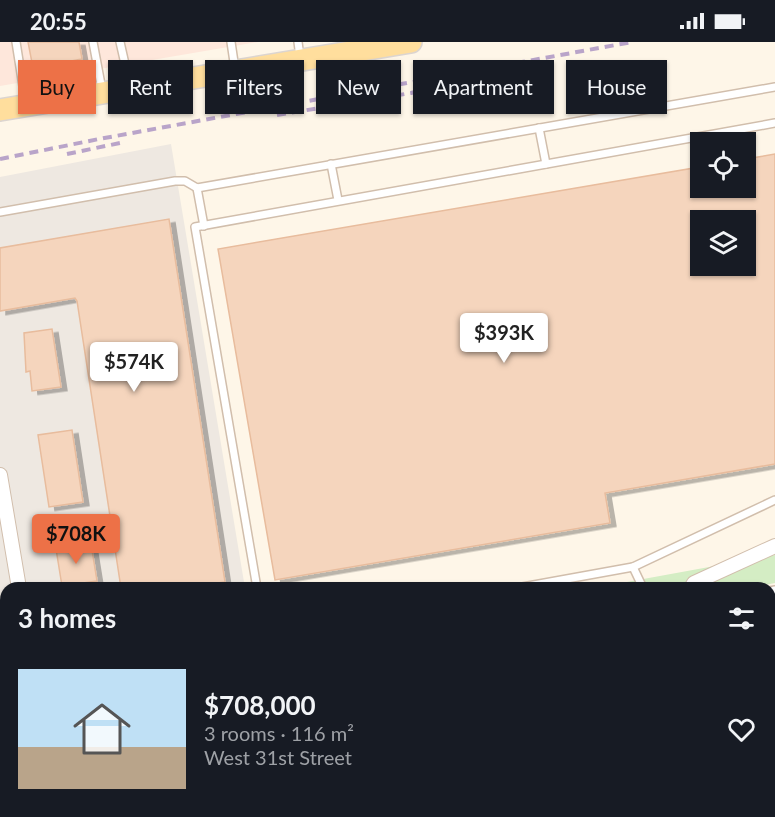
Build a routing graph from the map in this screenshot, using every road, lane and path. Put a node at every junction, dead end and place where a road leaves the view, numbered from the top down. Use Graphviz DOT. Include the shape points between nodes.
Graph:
graph roads {
  1 [pos="16,42"];
  2 [pos="93,42"];
  3 [pos="120,42"];
  4 [pos="231,42"];
  5 [pos="411,42"];
  6 [pos="358,46"];
  7 [pos="299,51"];
  8 [pos="19,60"];
  9 [pos="124,60"];
  10 [pos="233,60"];
  11 [pos="270,60"];
  12 [pos="775,87"];
  13 [pos="108,92"];
  14 [pos="102,93"];
  15 [pos="96,94"];
  16 [pos="18,107"];
  17 [pos="0,110"];
  18 [pos="775,123"];
  19 [pos="539,128"];
  20 [pos="331,164"];
  21 [pos="546,164"];
  22 [pos="197,188"];
  23 [pos="338,200"];
  24 [pos="0,212"];
  25 [pos="204,225"];
  26 [pos="0,475"];
  27 [pos="775,500"];
  28 [pos="775,546"];
  29 [pos="633,567"];
  30 [pos="18,582"];
  31 [pos="256,582"];
  32 [pos="551,582"];
  33 [pos="640,582"];
  34 [pos="701,582"];
  1 -- 8 [label="lane"];
  2 -- 14 [label="lane"];
  3 -- 9 [label="lane"];
  4 -- 10 [label="lane"];
  5 -- 6 [label="main road"];
  6 -- 7 [label="main road"];
  7 -- 11 [label="main road"];
  12 -- 19 [label="lane"];
  13 -- 14 [label="main road"];
  14 -- 15 [label="main road"];
  16 -- 17 [label="main road"];
  18 -- 21 [label="lane"];
  19 -- 20 [label="lane"];
  19 -- 21 [label="lane"];
  20 -- 22 [label="lane"];
  20 -- 23 [label="lane"];
  21 -- 23 [label="lane"];
  22 -- 24 [label="lane" via="185,181 175,181"];
  22 -- 25 [label="lane"];
  23 -- 25 [label="lane"];
  25 -- 31 [label="lane" via="195,227"];
  26 -- 30 [label="street"];
  27 -- 29 [label="lane"];
  28 -- 34 [label="street"];
  29 -- 32 [label="lane"];
  29 -- 33 [label="lane"];
}
